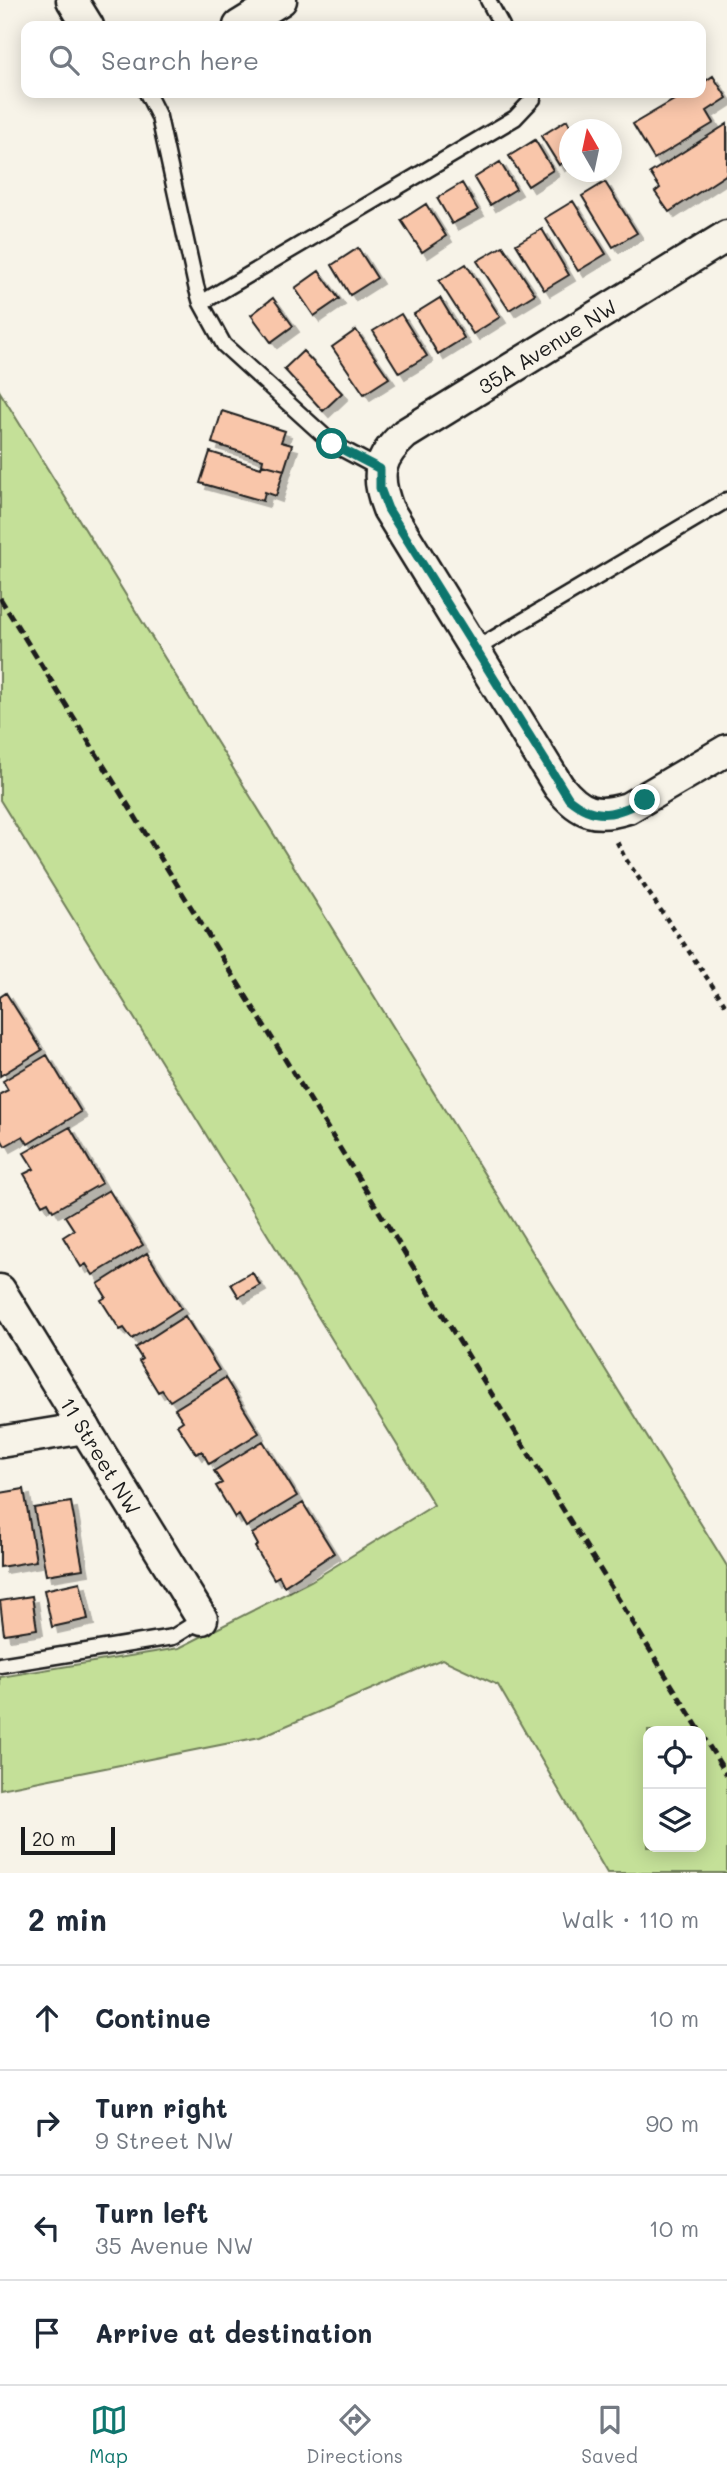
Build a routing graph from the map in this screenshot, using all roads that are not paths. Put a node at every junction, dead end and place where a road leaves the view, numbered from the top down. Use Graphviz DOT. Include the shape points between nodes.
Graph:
graph roads {
  1 [pos="72,0"];
  2 [pos="281,0"];
  3 [pos="488,0"];
  4 [pos="85,21"];
  5 [pos="247,21"];
  6 [pos="499,21"];
  7 [pos="150,98"];
  8 [pos="533,98"];
  9 [pos="727,236"];
  10 [pos="201,303"];
  11 [pos="380,469"];
  12 [pos="727,500"];
  13 [pos="474,650"];
  14 [pos="727,750"];
  15 [pos="0,1290"];
  16 [pos="85,1428"];
  17 [pos="0,1442"];
  18 [pos="202,1619"];
  19 [pos="0,1665"];
  1 -- 4 [label="street"];
  2 -- 5 [label="street"];
  3 -- 6 [label="lane"];
  7 -- 10 [label="lane" via="159,117"];
  8 -- 10 [label="lane" via="515,118"];
  9 -- 11 [label="street, 35A Avenue NW" via="405,434 386,454"];
  10 -- 11 [label="lane" via="230,352 332,444"];
  11 -- 13 [label="street" via="380,488 388,509"];
  12 -- 13 [label="lane"];
  13 -- 14 [label="street" via="559,787 579,807 604,814 645,800"];
  15 -- 16 [label="street, 11 Street NW"];
  16 -- 17 [label="street"];
  16 -- 18 [label="street, 11 Street NW"];
  18 -- 19 [label="lane" via="173,1637"];
}
